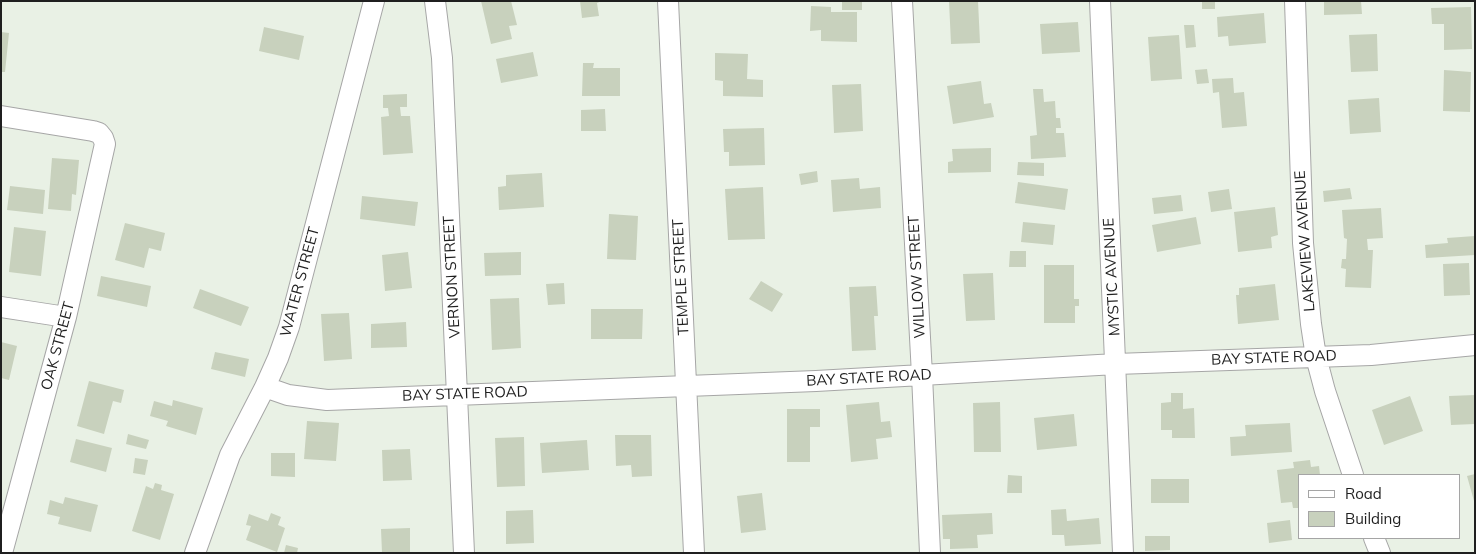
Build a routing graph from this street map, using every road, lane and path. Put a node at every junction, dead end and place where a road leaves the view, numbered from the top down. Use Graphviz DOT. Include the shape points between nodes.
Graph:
graph roads {
  1 [pos="374,1"];
  2 [pos="435,1"];
  3 [pos="668,1"];
  4 [pos="902,1"];
  5 [pos="1100,1"];
  6 [pos="1295,1"];
  7 [pos="1,116"];
  8 [pos="1,307"];
  9 [pos="66,317"];
  10 [pos="1475,345"];
  11 [pos="1316,357"];
  12 [pos="1116,364"];
  13 [pos="922,375"];
  14 [pos="687,385"];
  15 [pos="265,387"];
  16 [pos="458,394"];
  17 [pos="1353,474"];
  18 [pos="9,498"];
  19 [pos="1374,539"];
  20 [pos="3,553"];
  21 [pos="196,553"];
  22 [pos="464,553"];
  23 [pos="694,553"];
  24 [pos="930,553"];
  25 [pos="1123,553"];
  26 [pos="1380,553"];
  1 -- 15 [label="street, WATER STREET" via="298,294 278,358"];
  2 -- 16 [label="street, VERNON STREET" via="442,58"];
  3 -- 14 [label="street, TEMPLE STREET"];
  4 -- 13 [label="street, WILLOW STREET"];
  5 -- 12 [label="street, MYSTIC AVENUE"];
  6 -- 11 [label="street, LAKEVIEW AVENUE" via="1303,243"];
  7 -- 9 [label="street, OAK STREET" via="93,131 104,138 104,152"];
  8 -- 9 [label="street"];
  9 -- 18 [label="street, OAK STREET"];
  10 -- 11 [label="street, BAY STATE ROAD"];
  11 -- 12 [label="street, BAY STATE ROAD"];
  11 -- 17 [label="street, LAKEVIEW AVENUE"];
  12 -- 13 [label="street, BAY STATE ROAD"];
  12 -- 25 [label="street, MYSTIC AVENUE"];
  13 -- 14 [label="street, BAY STATE ROAD"];
  13 -- 24 [label="street, WILLOW STREET"];
  14 -- 16 [label="street, BAY STATE ROAD"];
  14 -- 23 [label="street, TEMPLE STREET"];
  15 -- 16 [label="street, BAY STATE ROAD" via="288,395 327,400"];
  15 -- 21 [label="street, WATER STREET" via="230,455"];
  16 -- 22 [label="street, VERNON STREET"];
  18 -- 20 [label="street, OAK STREET"];
  19 -- 26 [label="street"];
}
